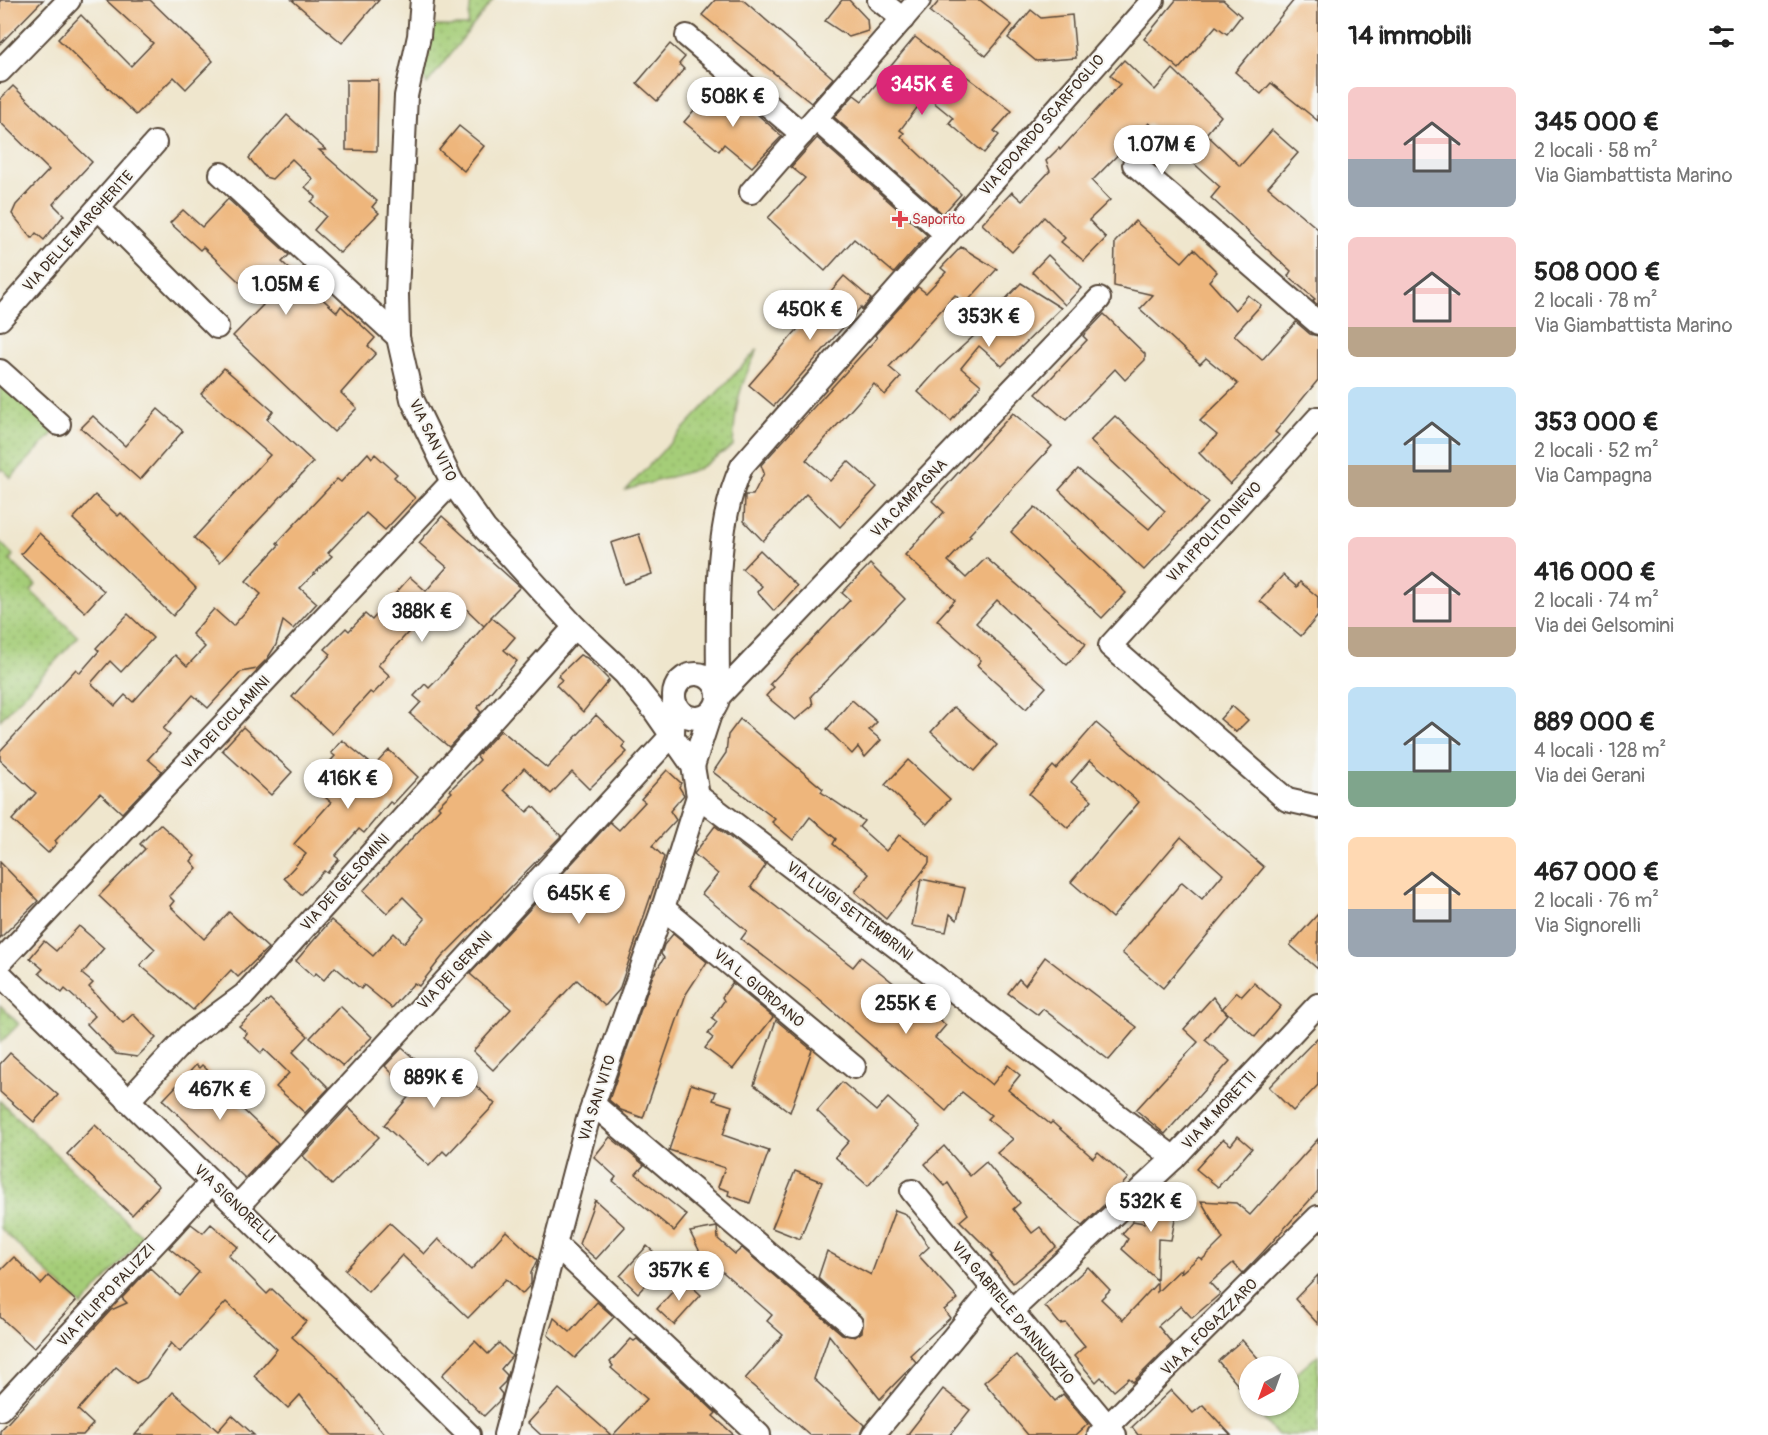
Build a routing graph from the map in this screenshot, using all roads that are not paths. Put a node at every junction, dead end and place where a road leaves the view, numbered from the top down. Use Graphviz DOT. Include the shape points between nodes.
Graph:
graph roads {
  1 [pos="69,0"];
  2 [pos="422,0"];
  3 [pos="879,0"];
  4 [pos="919,0"];
  5 [pos="1153,0"];
  6 [pos="903,20"];
  7 [pos="687,36"];
  8 [pos="0,71"];
  9 [pos="809,126"];
  10 [pos="155,143"];
  11 [pos="1134,164"];
  12 [pos="221,174"];
  13 [pos="751,192"];
  14 [pos="98,208"];
  15 [pos="946,234"];
  16 [pos="1099,299"];
  17 [pos="0,319"];
  18 [pos="1318,323"];
  19 [pos="217,327"];
  20 [pos="398,337"];
  21 [pos="0,370"];
  22 [pos="1318,418"];
  23 [pos="59,424"];
  24 [pos="452,482"];
  25 [pos="575,627"];
  26 [pos="718,644"];
  27 [pos="625,674"];
  28 [pos="688,704"];
  29 [pos="693,766"];
  30 [pos="698,796"];
  31 [pos="1318,807"];
  32 [pos="663,908"];
  33 [pos="0,962"];
  34 [pos="0,974"];
  35 [pos="1318,1005"];
  36 [pos="854,1067"];
  37 [pos="128,1101"];
  38 [pos="593,1104"];
  39 [pos="1174,1158"];
  40 [pos="212,1182"];
  41 [pos="912,1191"];
  42 [pos="237,1207"];
  43 [pos="1318,1217"];
  44 [pos="555,1244"];
  45 [pos="993,1289"];
  46 [pos="1011,1311"];
  47 [pos="851,1324"];
  48 [pos="0,1409"];
  49 [pos="1107,1433"];
  50 [pos="469,1435"];
  51 [pos="505,1435"];
  52 [pos="759,1435"];
  53 [pos="873,1435"];
  1 -- 8 [label="street"];
  2 -- 20 [label="street, VIA SAN VITO" via="406,96"];
  3 -- 6 [label="street"];
  4 -- 6 [label="street"];
  5 -- 15 [label="street, VIA EDOARDO SCARFOGLIO"];
  6 -- 9 [label="street"];
  7 -- 9 [label="street"];
  9 -- 13 [label="street"];
  9 -- 15 [label="street"];
  10 -- 14 [label="street, VIA DELLE MARGHERITE"];
  11 -- 18 [label="street"];
  12 -- 20 [label="street"];
  14 -- 17 [label="street, VIA DELLE MARGHERITE"];
  14 -- 19 [label="street"];
  15 -- 26 [label="street, VIA EDOARDO SCARFOGLIO" via="742,466 724,529"];
  16 -- 28 [label="street, VIA CAMPAGNA"];
  20 -- 24 [label="street, VIA SAN VITO" via="412,399"];
  21 -- 23 [label="street"];
  22 -- 31 [label="street, VIA IPPOLITO NIEVO" via="1110,646 1287,800"];
  24 -- 25 [label="street, VIA SAN VITO" via="485,529"];
  24 -- 33 [label="street, VIA DEI CICLAMINI"];
  25 -- 27 [label="street, VIA SAN VITO"];
  25 -- 37 [label="street, VIA DEI GELSOMINI" via="244,994 188,1036"];
  26 -- 28 [label="street"];
  26 -- 28 [label="street, VIA EDOARDO SCARFOGLIO"];
  27 -- 28 [label="street, VIA SAN VITO"];
  27 -- 28 [label="street, VIA SAN VITO"];
  28 -- 29 [label="street, VIA SAN VITO"];
  28 -- 29 [label="street, VIA SAN VITO"];
  28 -- 42 [label="street, VIA DEI GERANI"];
  29 -- 30 [label="street, VIA SAN VITO"];
  30 -- 32 [label="street, VIA SAN VITO"];
  30 -- 39 [label="street, VIA LUIGI SETTEMBRINI"];
  32 -- 36 [label="street, VIA L. GIORDANO"];
  32 -- 38 [label="street, VIA SAN VITO"];
  34 -- 37 [label="street, VIA SIGNORELLI"];
  35 -- 39 [label="street, VIA M. MORETTI"];
  37 -- 40 [label="street, VIA SIGNORELLI"];
  38 -- 44 [label="street, VIA SAN VITO"];
  38 -- 47 [label="street"];
  39 -- 46 [label="street, VIA M. MORETTI"];
  40 -- 42 [label="street, VIA SIGNORELLI"];
  40 -- 48 [label="street, VIA FILIPPO PALIZZI"];
  41 -- 45 [label="street, VIA GABRIELE D'ANNUNZIO"];
  42 -- 50 [label="street, VIA SIGNORELLI"];
  43 -- 49 [label="street, VIA A. FOGAZZARO"];
  44 -- 51 [label="street, VIA SAN VITO"];
  44 -- 52 [label="street"];
  45 -- 46 [label="street, VIA GABRIELE D'ANNUNZIO"];
  45 -- 53 [label="street"];
  46 -- 49 [label="street, VIA GABRIELE D'ANNUNZIO"];
}
